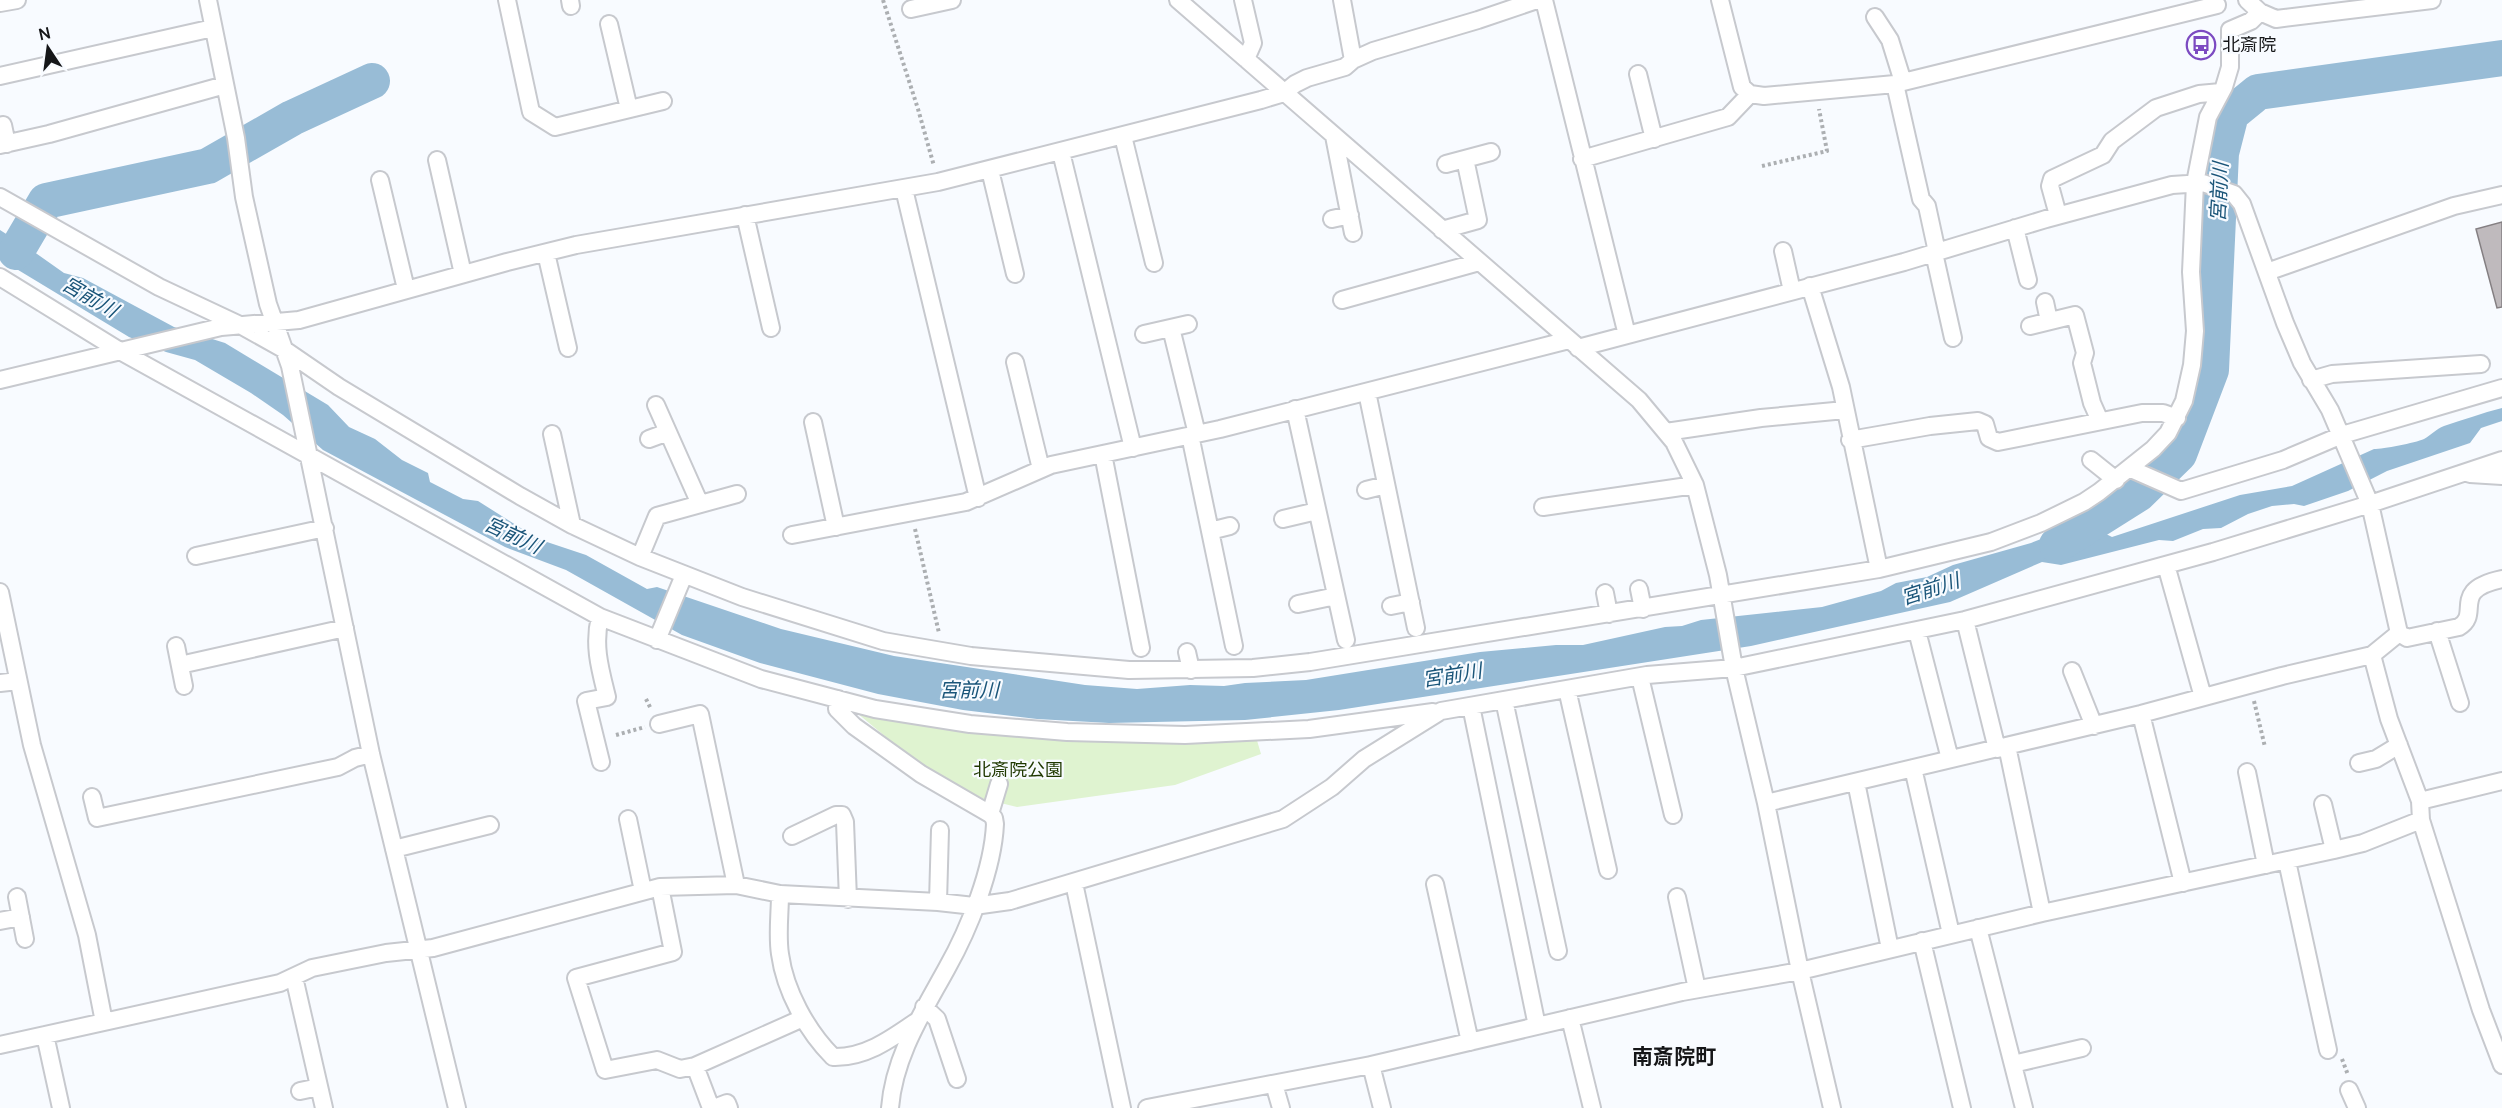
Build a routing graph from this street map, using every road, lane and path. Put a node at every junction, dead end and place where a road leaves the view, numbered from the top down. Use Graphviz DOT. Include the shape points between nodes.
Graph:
graph roads {
  1 [pos="17,0"];
  2 [pos="208,0"];
  3 [pos="507,0"];
  4 [pos="884,0"];
  5 [pos="952,0"];
  6 [pos="1178,0"];
  7 [pos="1243,0"];
  8 [pos="1342,0"];
  9 [pos="1537,0"];
  10 [pos="1544,0"];
  11 [pos="1720,0"];
  12 [pos="2247,0"];
  13 [pos="2432,0"];
  14 [pos="2216,2"];
  15 [pos="0,3"];
  16 [pos="911,9"];
  17 [pos="2260,12"];
  18 [pos="1875,17"];
  19 [pos="609,24"];
  20 [pos="213,28"];
  21 [pos="2230,30"];
  22 [pos="1246,59"];
  23 [pos="1353,60"];
  24 [pos="1638,74"];
  25 [pos="0,76"];
  26 [pos="1899,83"];
  27 [pos="225,85"];
  28 [pos="1815,92"];
  29 [pos="2221,92"];
  30 [pos="1284,93"];
  31 [pos="1750,94"];
  32 [pos="663,100"];
  33 [pos="629,109"];
  34 [pos="3,125"];
  35 [pos="1123,136"];
  36 [pos="1334,136"];
  37 [pos="1654,139"];
  38 [pos="3,145"];
  39 [pos="1060,152"];
  40 [pos="1491,152"];
  41 [pos="1465,159"];
  42 [pos="1582,159"];
  43 [pos="437,160"];
  44 [pos="1446,164"];
  45 [pos="1762,166"];
  46 [pos="990,170"];
  47 [pos="380,180"];
  48 [pos="938,182"];
  49 [pos="2199,183"];
  50 [pos="904,189"];
  51 [pos="2502,195"];
  52 [pos="0,197"];
  53 [pos="1350,215"];
  54 [pos="2058,215"];
  55 [pos="745,216"];
  56 [pos="1332,219"];
  57 [pos="2015,228"];
  58 [pos="1442,230"];
  59 [pos="1353,233"];
  60 [pos="1783,251"];
  61 [pos="1936,252"];
  62 [pos="546,253"];
  63 [pos="1479,262"];
  64 [pos="1154,263"];
  65 [pos="2267,272"];
  66 [pos="463,274"];
  67 [pos="1015,274"];
  68 [pos="0,277"];
  69 [pos="2028,280"];
  70 [pos="1810,286"];
  71 [pos="406,289"];
  72 [pos="1791,291"];
  73 [pos="1342,300"];
  74 [pos="2045,302"];
  75 [pos="2049,321"];
  76 [pos="275,322"];
  77 [pos="1188,324"];
  78 [pos="242,326"];
  79 [pos="2030,326"];
  80 [pos="771,328"];
  81 [pos="1171,328"];
  82 [pos="1144,334"];
  83 [pos="1627,335"];
  84 [pos="1953,338"];
  85 [pos="1574,344"];
  86 [pos="568,348"];
  87 [pos="127,349"];
  88 [pos="285,350"];
  89 [pos="1015,362"];
  90 [pos="2481,364"];
  91 [pos="0,380"];
  92 [pos="2311,380"];
  93 [pos="2502,388"];
  94 [pos="1367,392"];
  95 [pos="656,405"];
  96 [pos="1295,409"];
  97 [pos="1845,410"];
  98 [pos="2177,418"];
  99 [pos="2100,421"];
  100 [pos="813,422"];
  101 [pos="668,432"];
  102 [pos="1666,432"];
  103 [pos="552,434"];
  104 [pos="1194,434"];
  105 [pos="649,439"];
  106 [pos="1851,440"];
  107 [pos="2344,440"];
  108 [pos="308,448"];
  109 [pos="1132,448"];
  110 [pos="1102,454"];
  111 [pos="2091,460"];
  112 [pos="2502,460"];
  113 [pos="1041,469"];
  114 [pos="2135,470"];
  115 [pos="2461,473"];
  116 [pos="2502,476"];
  117 [pos="2116,480"];
  118 [pos="1386,485"];
  119 [pos="1695,485"];
  120 [pos="1366,490"];
  121 [pos="737,494"];
  122 [pos="978,498"];
  123 [pos="2368,500"];
  124 [pos="700,504"];
  125 [pos="1543,507"];
  126 [pos="1317,511"];
  127 [pos="911,514"];
  128 [pos="1283,519"];
  129 [pos="572,525"];
  130 [pos="1230,526"];
  131 [pos="836,527"];
  132 [pos="325,528"];
  133 [pos="1210,531"];
  134 [pos="792,535"];
  135 [pos="196,556"];
  136 [pos="640,557"];
  137 [pos="2166,565"];
  138 [pos="1879,569"];
  139 [pos="683,578"];
  140 [pos="2502,579"];
  141 [pos="1639,590"];
  142 [pos="0,592"];
  143 [pos="1605,593"];
  144 [pos="1336,596"];
  145 [pos="1721,600"];
  146 [pos="1411,602"];
  147 [pos="1298,604"];
  148 [pos="1391,606"];
  149 [pos="1643,609"];
  150 [pos="1609,614"];
  151 [pos="600,617"];
  152 [pos="1965,620"];
  153 [pos="1246,622"];
  154 [pos="1230,626"];
  155 [pos="345,628"];
  156 [pos="1416,628"];
  157 [pos="1917,631"];
  158 [pos="2437,631"];
  159 [pos="2399,633"];
  160 [pos="659,636"];
  161 [pos="1346,640"];
  162 [pos="176,646"];
  163 [pos="1234,646"];
  164 [pos="1141,648"];
  165 [pos="943,651"];
  166 [pos="1187,652"];
  167 [pos="2372,655"];
  168 [pos="1733,664"];
  169 [pos="180,665"];
  170 [pos="1191,670"];
  171 [pos="2072,670"];
  172 [pos="1640,676"];
  173 [pos="18,681"];
  174 [pos="0,683"];
  175 [pos="2250,685"];
  176 [pos="184,686"];
  177 [pos="1567,689"];
  178 [pos="2203,698"];
  179 [pos="838,699"];
  180 [pos="1504,700"];
  181 [pos="2460,703"];
  182 [pos="1471,706"];
  183 [pos="1441,711"];
  184 [pos="2141,714"];
  185 [pos="659,724"];
  186 [pos="2094,726"];
  187 [pos="2399,745"];
  188 [pos="2002,747"];
  189 [pos="2265,747"];
  190 [pos="371,754"];
  191 [pos="1950,759"];
  192 [pos="601,762"];
  193 [pos="2359,763"];
  194 [pos="1913,768"];
  195 [pos="2247,772"];
  196 [pos="2502,781"];
  197 [pos="1856,782"];
  198 [pos="999,784"];
  199 [pos="92,797"];
  200 [pos="2420,801"];
  201 [pos="1766,803"];
  202 [pos="2324,804"];
  203 [pos="990,814"];
  204 [pos="1673,815"];
  205 [pos="628,819"];
  206 [pos="2421,820"];
  207 [pos="490,825"];
  208 [pos="940,830"];
  209 [pos="792,836"];
  210 [pos="393,849"];
  211 [pos="2334,850"];
  212 [pos="2288,861"];
  213 [pos="2266,865"];
  214 [pos="1608,870"];
  215 [pos="1074,883"];
  216 [pos="2183,883"];
  217 [pos="1435,884"];
  218 [pos="736,885"];
  219 [pos="660,886"];
  220 [pos="643,891"];
  221 [pos="780,894"];
  222 [pos="17,897"];
  223 [pos="1677,897"];
  224 [pos="848,899"];
  225 [pos="938,902"];
  226 [pos="974,906"];
  227 [pos="2042,913"];
  228 [pos="21,917"];
  229 [pos="0,921"];
  230 [pos="1978,928"];
  231 [pos="1951,934"];
  232 [pos="25,939"];
  233 [pos="1923,941"];
  234 [pos="1890,949"];
  235 [pos="418,950"];
  236 [pos="1558,951"];
  237 [pos="1800,971"];
  238 [pos="294,977"];
  239 [pos="1697,989"];
  240 [pos="921,1014"];
  241 [pos="803,1018"];
  242 [pos="1570,1018"];
  243 [pos="104,1022"];
  244 [pos="1537,1026"];
  245 [pos="45,1035"];
  246 [pos="1470,1042"];
  247 [pos="0,1045"];
  248 [pos="2082,1048"];
  249 [pos="2328,1050"];
  250 [pos="2013,1064"];
  251 [pos="1371,1065"];
  252 [pos="2502,1065"];
  253 [pos="695,1066"];
  254 [pos="957,1079"];
  255 [pos="1274,1084"];
  256 [pos="319,1087"];
  257 [pos="2349,1090"];
  258 [pos="300,1091"];
  259 [pos="1182,1105"];
  260 [pos="61,1108"];
  261 [pos="324,1108"];
  262 [pos="457,1108"];
  263 [pos="713,1108"];
  264 [pos="729,1108"];
  265 [pos="890,1108"];
  266 [pos="1122,1108"];
  267 [pos="1147,1108"];
  268 [pos="1281,1108"];
  269 [pos="1382,1108"];
  270 [pos="1592,1108"];
  271 [pos="1832,1108"];
  272 [pos="1962,1108"];
  273 [pos="2024,1108"];
  274 [pos="2357,1108"];
  1 -- 15 [label="street"];
  2 -- 20 [label="street"];
  3 -- 33 [label="street" via="531,112 555,127"];
  4 -- 48 [label="path"];
  5 -- 16 [label="street"];
  6 -- 22 [label="street"];
  7 -- 22 [label="street" via="1253,44"];
  8 -- 23 [label="street"];
  9 -- 23 [label="street"];
  10 -- 42 [label="street"];
  11 -- 31 [label="street" via="1742,87"];
  12 -- 17 [label="street"];
  13 -- 17 [label="street" via="2299,18 2276,19"];
  14 -- 21 [label="street"];
  14 -- 26 [label="street"];
  17 -- 21 [label="street" via="2251,21"];
  18 -- 26 [label="street" via="1890,40"];
  19 -- 33 [label="street"];
  20 -- 25 [label="street"];
  20 -- 27 [label="street"];
  21 -- 29 [label="street" via="2230,67"];
  22 -- 30 [label="street"];
  23 -- 30 [label="street" via="1345,68 1307,78"];
  24 -- 37 [label="street"];
  26 -- 28 [label="street"];
  26 -- 61 [label="street" via="1921,199 1927,206"];
  27 -- 38 [label="street"];
  27 -- 76 [label="street" via="251,229"];
  28 -- 31 [label="street"];
  28 -- 45 [label="path" via="1827,151"];
  29 -- 49 [label="street" via="2208,117"];
  29 -- 54 [label="street" via="2199,94 2156,108 2112,141 2103,155 2052,179 2050,186"];
  30 -- 35 [label="street"];
  30 -- 36 [label="street"];
  31 -- 37 [label="street" via="1728,117"];
  32 -- 33 [label="street"];
  34 -- 38 [label="street"];
  35 -- 39 [label="street"];
  35 -- 64 [label="street"];
  36 -- 53 [label="street"];
  36 -- 58 [label="street"];
  37 -- 42 [label="street"];
  39 -- 46 [label="street"];
  39 -- 109 [label="street"];
  40 -- 41 [label="street"];
  41 -- 44 [label="street"];
  41 -- 58 [label="street" via="1478,220"];
  42 -- 83 [label="street"];
  43 -- 66 [label="street"];
  46 -- 48 [label="street"];
  46 -- 67 [label="street"];
  47 -- 71 [label="street"];
  48 -- 50 [label="street"];
  49 -- 54 [label="street" via="2172,185"];
  49 -- 65 [label="street" via="2234,194 2242,204"];
  49 -- 98 [label="street" via="2191,272 2195,331 2188,386"];
  50 -- 55 [label="street"];
  50 -- 122 [label="street"];
  51 -- 65 [label="street" via="2454,206"];
  52 -- 78 [label="street" via="159,287"];
  53 -- 56 [label="street"];
  53 -- 59 [label="street"];
  54 -- 57 [label="street"];
  55 -- 62 [label="street"];
  55 -- 80 [label="street"];
  57 -- 61 [label="street"];
  57 -- 69 [label="street"];
  58 -- 63 [label="street"];
  60 -- 72 [label="street"];
  61 -- 70 [label="street"];
  61 -- 84 [label="street"];
  62 -- 66 [label="street"];
  62 -- 86 [label="street"];
  63 -- 73 [label="street"];
  63 -- 85 [label="street"];
  65 -- 92 [label="street"];
  66 -- 71 [label="street"];
  68 -- 87 [label="street"];
  70 -- 72 [label="street"];
  70 -- 97 [label="street"];
  71 -- 76 [label="street" via="299,320"];
  72 -- 83 [label="street"];
  74 -- 75 [label="street"];
  75 -- 79 [label="street"];
  75 -- 99 [label="street" via="2075,315 2085,352 2082,363"];
  76 -- 78 [label="street"];
  76 -- 88 [label="street"];
  77 -- 81 [label="street"];
  78 -- 87 [label="street" via="221,327"];
  78 -- 88 [label="street"];
  81 -- 82 [label="street"];
  81 -- 104 [label="street"];
  83 -- 85 [label="street"];
  85 -- 94 [label="street"];
  85 -- 102 [label="street" via="1639,400"];
  87 -- 91 [label="street"];
  87 -- 108 [label="street"];
  88 -- 108 [label="street"];
  88 -- 129 [label="street" via="349,393"];
  89 -- 113 [label="street"];
  90 -- 92 [label="street" via="2332,374"];
  92 -- 107 [label="street"];
  93 -- 107 [label="street"];
  94 -- 96 [label="street"];
  94 -- 118 [label="street"];
  95 -- 101 [label="street"];
  96 -- 104 [label="street"];
  96 -- 126 [label="street"];
  97 -- 102 [label="street"];
  97 -- 106 [label="street"];
  98 -- 99 [label="street" via="2152,412"];
  98 -- 114 [label="street"];
  99 -- 106 [label="street" via="1998,441 1989,438 1985,424 1978,421"];
  100 -- 131 [label="street"];
  101 -- 105 [label="street"];
  101 -- 124 [label="street"];
  102 -- 119 [label="street"];
  103 -- 129 [label="street"];
  104 -- 109 [label="street"];
  104 -- 133 [label="street"];
  106 -- 138 [label="street"];
  107 -- 114 [label="street" via="2181,491"];
  107 -- 123 [label="street"];
  108 -- 132 [label="street"];
  108 -- 151 [label="street"];
  109 -- 110 [label="street"];
  110 -- 113 [label="street"];
  110 -- 164 [label="street"];
  111 -- 117 [label="street"];
  112 -- 115 [label="street"];
  113 -- 122 [label="street"];
  114 -- 117 [label="street"];
  115 -- 116 [label="street"];
  115 -- 123 [label="street"];
  117 -- 138 [label="street" via="2084,502 2017,533"];
  118 -- 120 [label="street"];
  118 -- 146 [label="street"];
  119 -- 125 [label="street"];
  119 -- 145 [label="street"];
  121 -- 124 [label="street"];
  122 -- 127 [label="street"];
  123 -- 137 [label="street"];
  123 -- 159 [label="street"];
  124 -- 136 [label="street" via="657,516"];
  126 -- 128 [label="street"];
  126 -- 144 [label="street"];
  127 -- 131 [label="street"];
  127 -- 165 [label="path"];
  129 -- 136 [label="street"];
  130 -- 133 [label="street"];
  131 -- 134 [label="street"];
  132 -- 135 [label="street"];
  132 -- 155 [label="street"];
  133 -- 154 [label="street"];
  136 -- 139 [label="street"];
  137 -- 152 [label="street"];
  137 -- 178 [label="street"];
  138 -- 145 [label="street"];
  139 -- 160 [label="street"];
  139 -- 165 [label="street" via="883,640"];
  140 -- 158 [label="street" via="2477,588 2470,595 2466,623"];
  141 -- 149 [label="street"];
  142 -- 173 [label="street"];
  143 -- 150 [label="street"];
  144 -- 147 [label="street"];
  144 -- 161 [label="street"];
  145 -- 149 [label="street"];
  145 -- 168 [label="street"];
  146 -- 148 [label="street"];
  146 -- 156 [label="street"];
  149 -- 150 [label="street"];
  150 -- 170 [label="street" via="1310,662"];
  151 -- 160 [label="street"];
  151 -- 192 [label="street" via="596,653 607,697 586,701"];
  152 -- 157 [label="street"];
  152 -- 188 [label="street"];
  153 -- 154 [label="street"];
  154 -- 163 [label="street"];
  155 -- 169 [label="street"];
  155 -- 190 [label="street"];
  157 -- 168 [label="street"];
  157 -- 191 [label="street"];
  158 -- 159 [label="street" via="2407,638"];
  158 -- 181 [label="street"];
  159 -- 167 [label="street"];
  160 -- 179 [label="street" via="761,679"];
  162 -- 169 [label="street"];
  165 -- 170 [label="street" via="1066,666"];
  166 -- 170 [label="street"];
  167 -- 175 [label="street"];
  167 -- 187 [label="street"];
  168 -- 172 [label="street"];
  168 -- 201 [label="street"];
  169 -- 176 [label="street"];
  171 -- 186 [label="street"];
  172 -- 177 [label="street"];
  172 -- 204 [label="street"];
  173 -- 174 [label="street"];
  173 -- 243 [label="street" via="32,745 87,935"];
  175 -- 178 [label="street"];
  175 -- 189 [label="path"];
  177 -- 180 [label="street"];
  177 -- 214 [label="street"];
  178 -- 184 [label="street"];
  179 -- 183 [label="street" via="970,724 1067,732 1185,735 1309,729"];
  179 -- 203 [label="street" via="837,709 854,726 921,774"];
  180 -- 182 [label="street"];
  180 -- 236 [label="street"];
  182 -- 183 [label="street"];
  182 -- 244 [label="street"];
  183 -- 215 [label="street" via="1364,759 1332,788 1283,819"];
  184 -- 186 [label="street"];
  184 -- 216 [label="street"];
  185 -- 218 [label="street" via="700,714"];
  186 -- 188 [label="street"];
  187 -- 193 [label="street" via="2376,759"];
  187 -- 200 [label="street"];
  188 -- 191 [label="street"];
  188 -- 227 [label="street"];
  190 -- 199 [label="street" via="338,767 97,818"];
  190 -- 210 [label="street"];
  191 -- 194 [label="street"];
  194 -- 197 [label="street"];
  194 -- 231 [label="street"];
  195 -- 213 [label="street"];
  196 -- 200 [label="street"];
  197 -- 201 [label="street"];
  197 -- 234 [label="street"];
  198 -- 203 [label="street"];
  200 -- 206 [label="street"];
  201 -- 237 [label="street"];
  202 -- 211 [label="street"];
  203 -- 226 [label="street" via="995,835"];
  205 -- 220 [label="street"];
  206 -- 211 [label="street"];
  206 -- 252 [label="street"];
  207 -- 210 [label="street"];
  208 -- 225 [label="street"];
  209 -- 224 [label="street" via="842,815"];
  210 -- 235 [label="street"];
  211 -- 212 [label="street"];
  212 -- 213 [label="street"];
  212 -- 249 [label="street"];
  213 -- 216 [label="street"];
  215 -- 226 [label="street" via="1010,901"];
  215 -- 266 [label="street"];
  216 -- 227 [label="street"];
  217 -- 246 [label="street"];
  218 -- 219 [label="street"];
  218 -- 221 [label="street"];
  219 -- 220 [label="street"];
  219 -- 253 [label="street" via="673,952 576,978 605,1070 657,1060 680,1070"];
  220 -- 235 [label="street"];
  221 -- 224 [label="street"];
  221 -- 241 [label="street" via="780,954"];
  222 -- 228 [label="street"];
  223 -- 239 [label="street"];
  224 -- 225 [label="street"];
  225 -- 226 [label="street"];
  226 -- 240 [label="street" via="948,967"];
  227 -- 230 [label="street"];
  228 -- 229 [label="street"];
  228 -- 232 [label="street"];
  230 -- 231 [label="street"];
  230 -- 250 [label="street"];
  231 -- 233 [label="street"];
  233 -- 234 [label="street"];
  233 -- 272 [label="street"];
  234 -- 237 [label="street"];
  235 -- 238 [label="street" via="312,968"];
  235 -- 262 [label="street"];
  237 -- 239 [label="street"];
  237 -- 271 [label="street"];
  238 -- 243 [label="street"];
  238 -- 256 [label="street"];
  239 -- 242 [label="street"];
  240 -- 241 [label="street" via="886,1043 849,1058 833,1057"];
  240 -- 254 [label="street" via="937,1019"];
  240 -- 265 [label="street" via="897,1069"];
  241 -- 253 [label="street"];
  242 -- 244 [label="street"];
  242 -- 270 [label="street"];
  243 -- 245 [label="street"];
  244 -- 246 [label="street"];
  245 -- 247 [label="street"];
  245 -- 260 [label="street"];
  246 -- 251 [label="street"];
  248 -- 250 [label="street"];
  249 -- 257 [label="path" via="2340,1055 2351,1080"];
  250 -- 273 [label="street"];
  251 -- 255 [label="street"];
  251 -- 269 [label="street"];
  253 -- 263 [label="street"];
  255 -- 259 [label="street"];
  255 -- 268 [label="street"];
  256 -- 258 [label="street"];
  256 -- 261 [label="street"];
  257 -- 274 [label="street"];
  259 -- 267 [label="street"];
  263 -- 264 [label="street" via="727,1103"];
}
